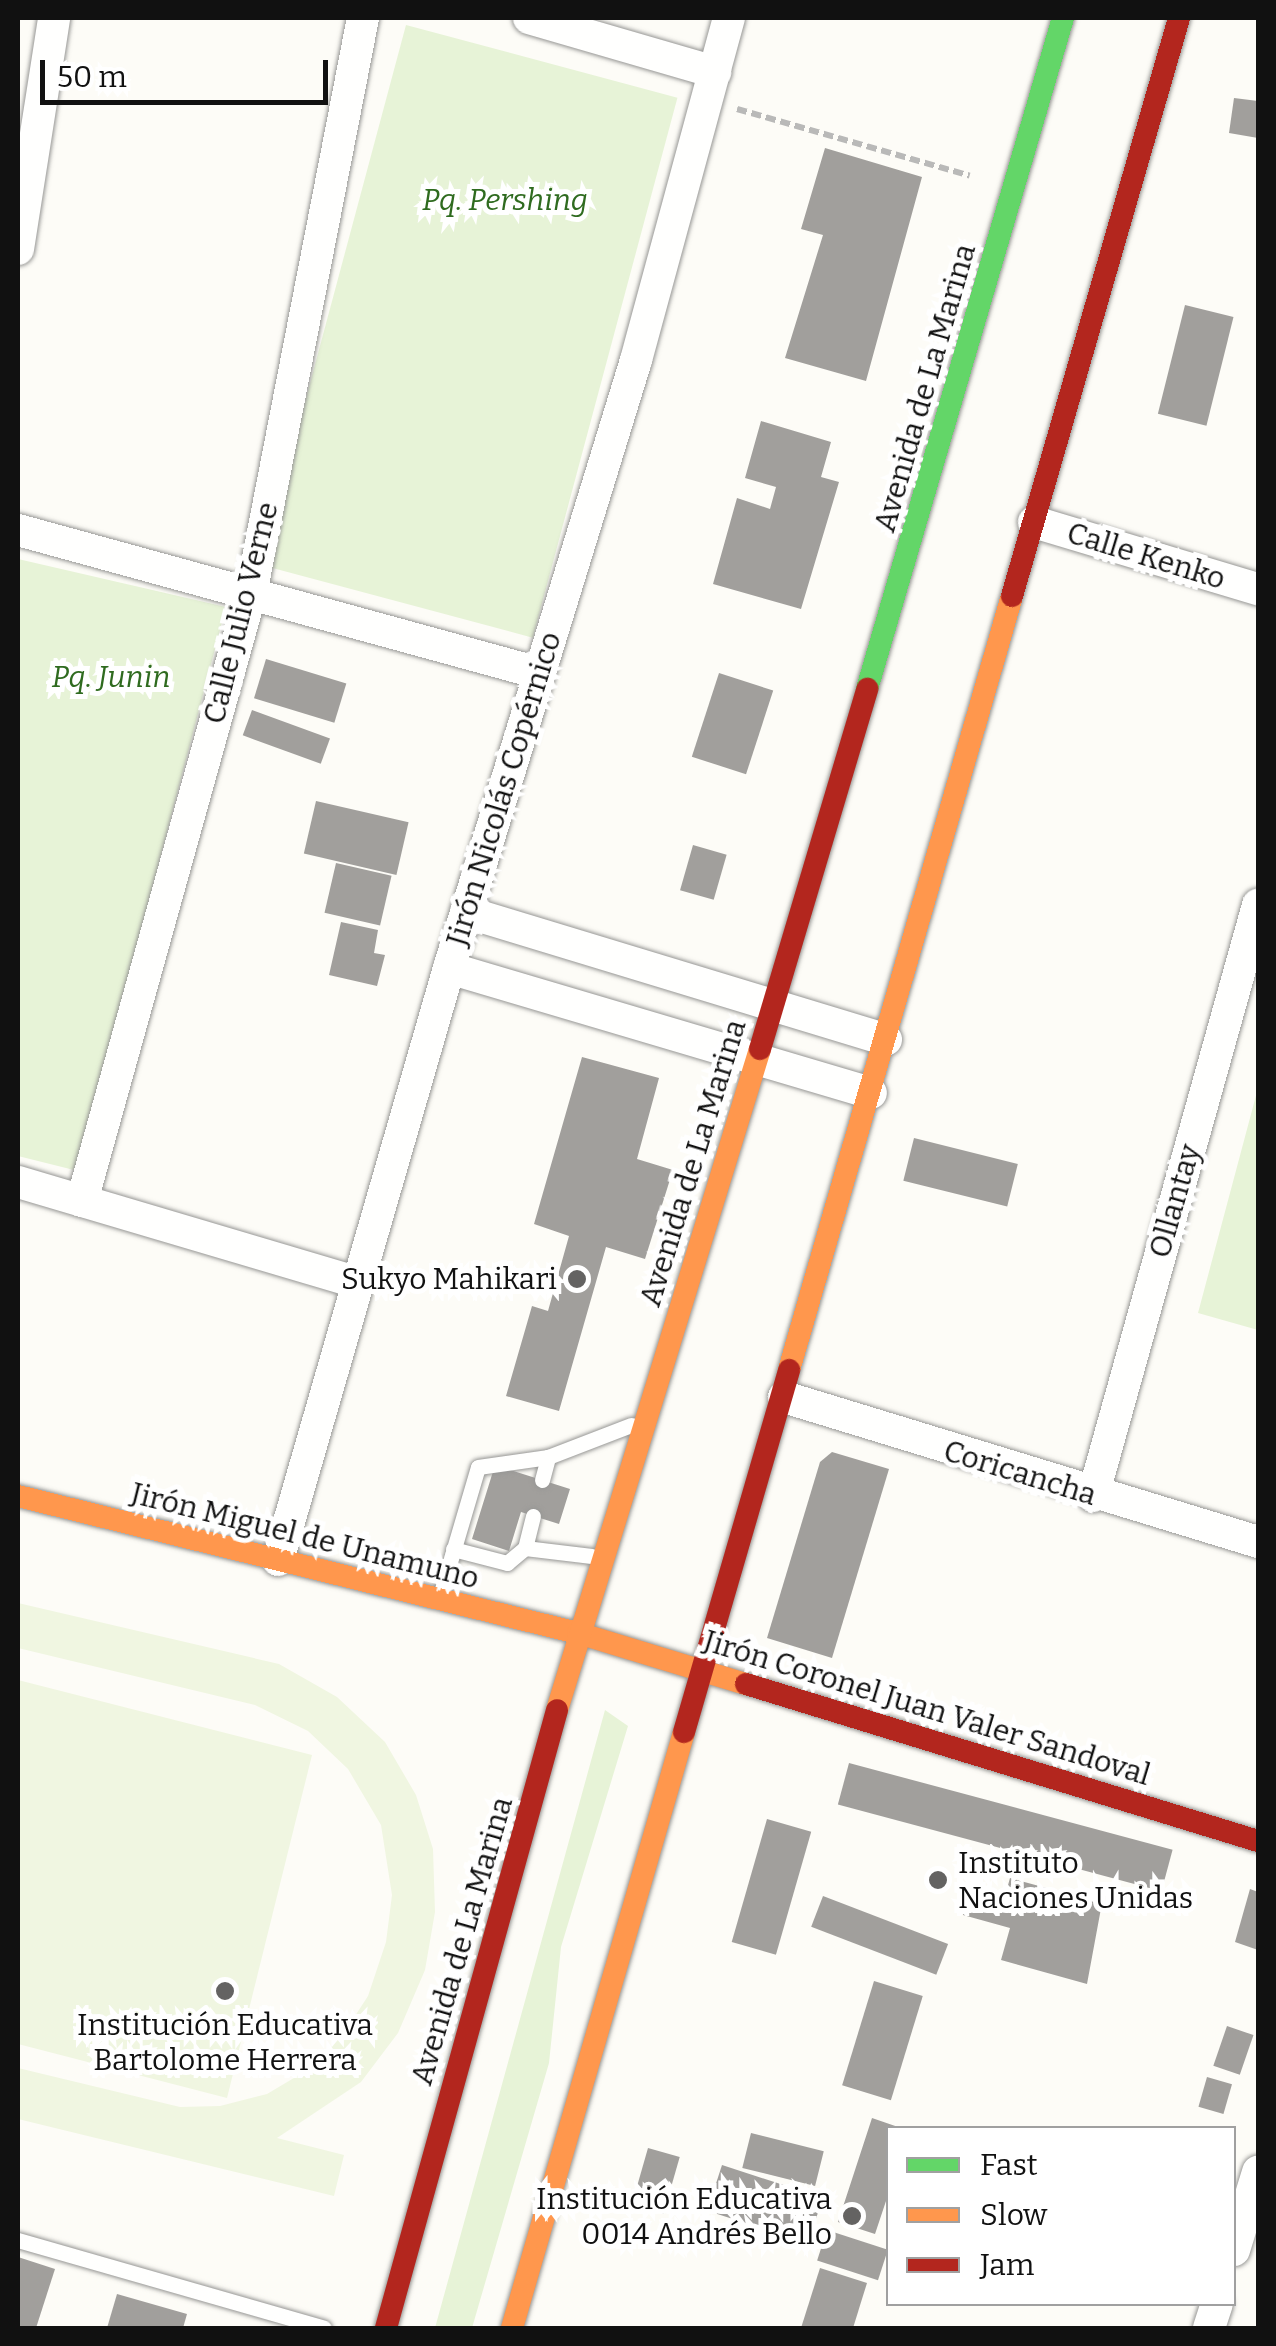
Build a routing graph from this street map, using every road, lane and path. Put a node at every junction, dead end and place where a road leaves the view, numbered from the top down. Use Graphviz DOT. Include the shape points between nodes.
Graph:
graph roads {
  1 [pos="54,18"];
  2 [pos="363,18"];
  3 [pos="528,18"];
  4 [pos="728,18"];
  5 [pos="1063,18"];
  6 [pos="1178,18"];
  7 [pos="711,86"];
  8 [pos="1015,188"];
  9 [pos="18,249"];
  10 [pos="1034,522"];
  11 [pos="18,530"];
  12 [pos="252,589"];
  13 [pos="1258,589"];
  14 [pos="540,673"];
  15 [pos="1258,906"];
  16 [pos="466,912"];
  17 [pos="448,968"];
  18 [pos="772,1008"];
  19 [pos="886,1040"];
  20 [pos="756,1059"];
  21 [pos="871,1093"];
  22 [pos="18,1182"];
  23 [pos="82,1201"];
  24 [pos="356,1282"];
  25 [pos="784,1397"];
  26 [pos="644,1420"];
  27 [pos="548,1457"];
  28 [pos="542,1480"];
  29 [pos="18,1496"];
  30 [pos="1093,1496"];
  31 [pos="533,1516"];
  32 [pos="1258,1542"];
  33 [pos="454,1548"];
  34 [pos="525,1548"];
  35 [pos="602,1557"];
  36 [pos="278,1560"];
  37 [pos="438,1599"];
  38 [pos="578,1633"];
  39 [pos="706,1671"];
  40 [pos="1258,1841"];
  41 [pos="1258,2172"];
  42 [pos="18,2240"];
  43 [pos="1236,2244"];
  44 [pos="324,2328"];
  45 [pos="386,2328"];
  46 [pos="512,2328"];
  1 -- 9 [label="street"];
  2 -- 12 [label="street, Calle Julio Verne"];
  3 -- 7 [label="street"];
  4 -- 7 [label="street, Jirón Nicolás Copérnico"];
  5 -- 8 [label="main road, Avenida de La Marina"];
  6 -- 10 [label="main road"];
  7 -- 8 [label="path"];
  7 -- 14 [label="street, Jirón Nicolás Copérnico"];
  8 -- 18 [label="main road, Avenida de La Marina"];
  10 -- 13 [label="street, Calle Kenko"];
  10 -- 19 [label="main road"];
  11 -- 12 [label="street"];
  12 -- 14 [label="street"];
  12 -- 23 [label="street, Calle Julio Verne"];
  14 -- 16 [label="street, Jirón Nicolás Copérnico"];
  15 -- 30 [label="street, Ollantay"];
  16 -- 17 [label="street, Jirón Nicolás Copérnico"];
  16 -- 18 [label="street"];
  17 -- 20 [label="street"];
  17 -- 24 [label="street, Jirón Nicolás Copérnico"];
  18 -- 19 [label="street"];
  18 -- 20 [label="main road, Avenida de La Marina"];
  19 -- 21 [label="main road"];
  20 -- 21 [label="street"];
  20 -- 26 [label="main road, Avenida de La Marina"];
  21 -- 25 [label="main road"];
  22 -- 23 [label="street"];
  23 -- 24 [label="street"];
  24 -- 36 [label="street, Jirón Nicolás Copérnico"];
  25 -- 30 [label="street, Coricancha"];
  25 -- 39 [label="main road"];
  26 -- 27 [label="lane"];
  26 -- 35 [label="main road, Avenida de La Marina"];
  27 -- 28 [label="lane"];
  27 -- 33 [label="lane" via="478,1466"];
  29 -- 36 [label="main road, Jirón Miguel de Unamuno"];
  30 -- 32 [label="street, Coricancha"];
  31 -- 34 [label="lane"];
  33 -- 34 [label="lane" via="507,1563"];
  33 -- 37 [label="lane"];
  34 -- 35 [label="lane"];
  35 -- 38 [label="main road, Avenida de La Marina"];
  36 -- 37 [label="main road, Jirón Miguel de Unamuno"];
  37 -- 38 [label="main road, Jirón Miguel de Unamuno"];
  38 -- 39 [label="main road, Jirón Coronel Juan Valer Sandoval"];
  38 -- 45 [label="main road, Avenida de La Marina"];
  39 -- 40 [label="main road, Jirón Coronel Juan Valer Sandoval"];
  39 -- 46 [label="main road"];
  41 -- 43 [label="street"];
  42 -- 44 [label="lane"];
}
